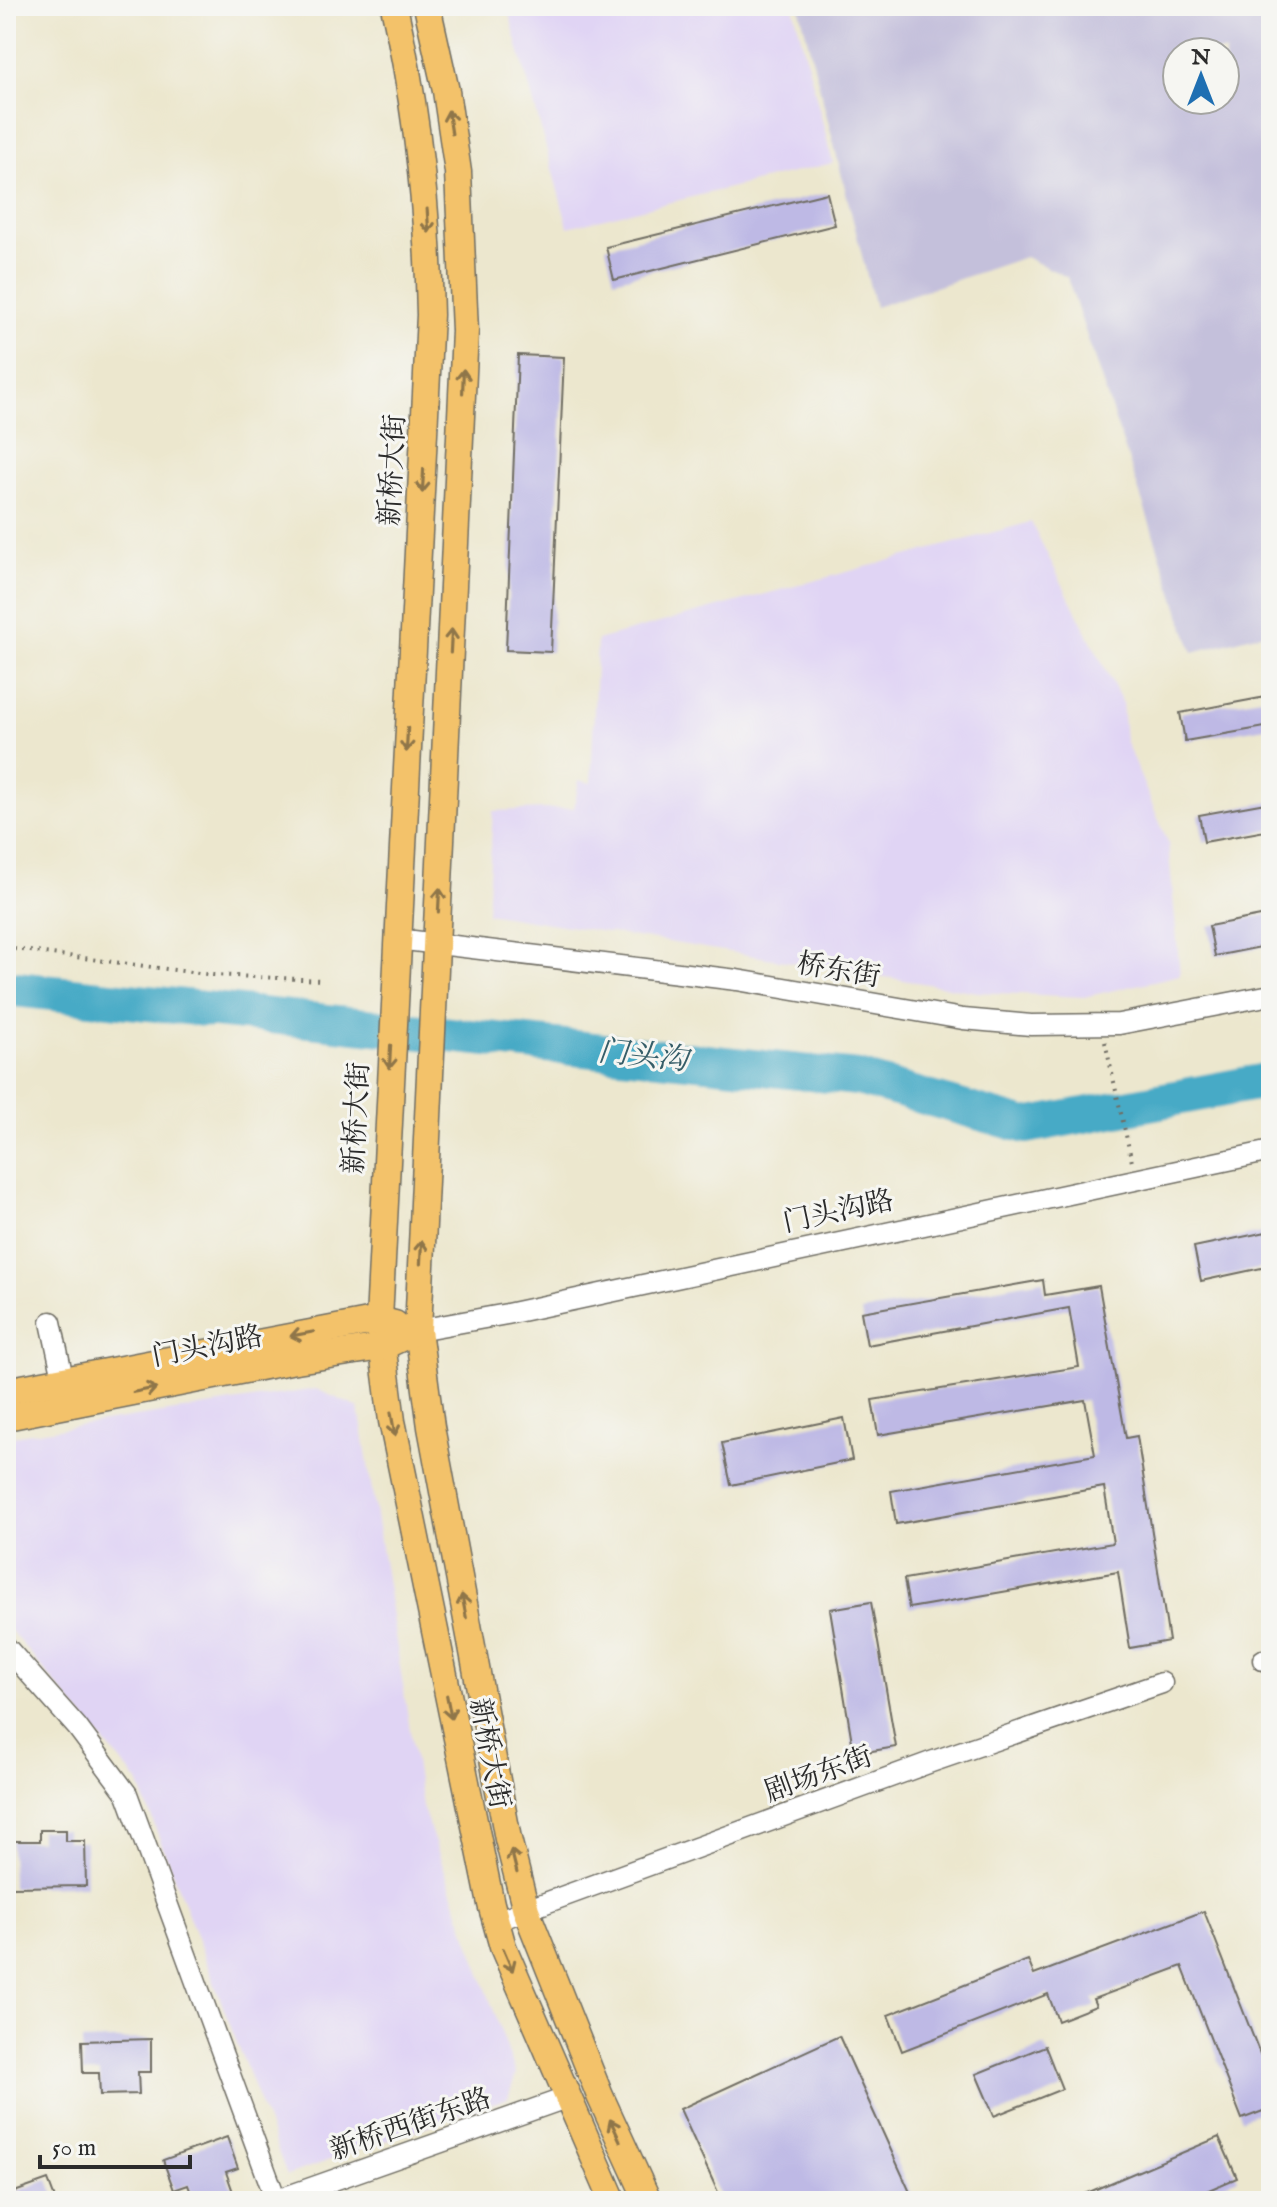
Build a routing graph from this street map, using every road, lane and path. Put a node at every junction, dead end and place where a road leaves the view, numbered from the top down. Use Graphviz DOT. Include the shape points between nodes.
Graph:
graph roads {
  1 [pos="394,6"];
  2 [pos="427,6"];
  3 [pos="397,939"];
  4 [pos="437,944"];
  5 [pos="6,948"];
  6 [pos="322,980"];
  7 [pos="1271,995"];
  8 [pos="1101,1024"];
  9 [pos="1271,1151"];
  10 [pos="1136,1178"];
  11 [pos="379,1320"];
  12 [pos="51,1322"];
  13 [pos="418,1330"];
  14 [pos="382,1347"];
  15 [pos="6,1391"];
  16 [pos="66,1392"];
  17 [pos="6,1417"];
  18 [pos="6,1647"];
  19 [pos="1162,1683"];
  20 [pos="526,1910"];
  21 [pos="496,1921"];
  22 [pos="566,2098"];
  23 [pos="275,2200"];
  24 [pos="613,2201"];
  25 [pos="648,2201"];
  1 -- 3 [label="main road, 新桥大街, one-way" via="413,92 427,206 430,315"];
  4 -- 2 [label="main road, 新桥大街, one-way" via="465,331 458,172"];
  3 -- 4 [label="street, 桥东街"];
  3 -- 11 [label="main road, 新桥大街, one-way"];
  4 -- 8 [label="street, 桥东街" via="737,980 963,1019"];
  13 -- 4 [label="main road, 新桥大街, one-way"];
  5 -- 6 [label="path" via="213,975"];
  7 -- 8 [label="street, 桥东街"];
  8 -- 10 [label="path"];
  9 -- 10 [label="street, 门头沟路"];
  10 -- 13 [label="street, 门头沟路"];
  11 -- 13 [label="main road, 门头沟路"];
  11 -- 14 [label="main road, 新桥大街"];
  11 -- 16 [label="main road, 门头沟路, one-way"];
  12 -- 16 [label="street"];
  13 -- 14 [label="main road, 门头沟路"];
  20 -- 13 [label="main road, 新桥大街, one-way" via="436,1458"];
  16 -- 14 [label="main road, 门头沟路, one-way"];
  14 -- 21 [label="main road, 新桥大街, one-way" via="392,1421"];
  15 -- 16 [label="main road, 门头沟路"];
  16 -- 17 [label="main road, 门头沟路"];
  18 -- 23 [label="street" via="127,1794"];
  19 -- 20 [label="street, 剧场东街"];
  20 -- 21 [label="street, 剧场东街"];
  25 -- 20 [label="main road, 新桥大街, one-way"];
  21 -- 22 [label="main road, 新桥大街, one-way"];
  22 -- 23 [label="street, 新桥西街东路"];
  22 -- 24 [label="main road, 新桥大街"];
}
